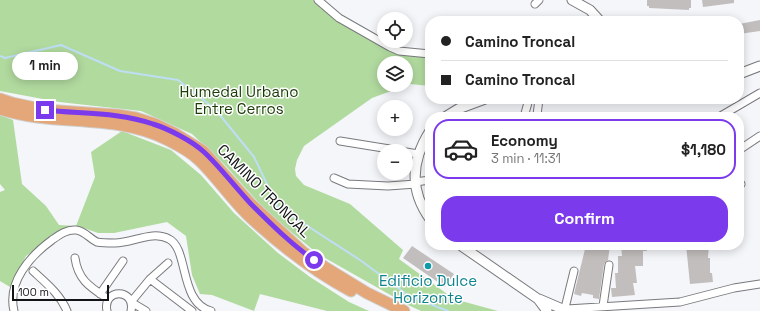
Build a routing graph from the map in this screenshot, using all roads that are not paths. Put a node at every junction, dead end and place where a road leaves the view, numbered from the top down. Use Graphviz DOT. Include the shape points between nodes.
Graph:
graph roads {
  1 [pos="318,0"];
  2 [pos="572,0"];
  3 [pos="595,16"];
  4 [pos="425,54"];
  5 [pos="760,66"];
  6 [pos="744,72"];
  7 [pos="760,93"];
  8 [pos="0,99"];
  9 [pos="744,102"];
  10 [pos="472,104"];
  11 [pos="741,104"];
  12 [pos="0,109"];
  13 [pos="453,112"];
  14 [pos="728,112"];
  15 [pos="760,136"];
  16 [pos="340,141"];
  17 [pos="425,145"];
  18 [pos="377,147"];
  19 [pos="744,147"];
  20 [pos="413,153"];
  21 [pos="418,154"];
  22 [pos="334,178"];
  23 [pos="425,181"];
  24 [pos="416,183"];
  25 [pos="425,210"];
  26 [pos="467,250"];
  27 [pos="75,258"];
  28 [pos="123,261"];
  29 [pos="168,263"];
  30 [pos="609,266"];
  31 [pos="33,271"];
  32 [pos="574,272"];
  33 [pos="150,279"];
  34 [pos="760,284"];
  35 [pos="100,294"];
  36 [pos="538,299"];
  37 [pos="108,300"];
  38 [pos="132,302"];
  39 [pos="603,306"];
  40 [pos="563,309"];
  41 [pos="580,309"];
  42 [pos="14,311"];
  43 [pos="67,311"];
  44 [pos="107,311"];
  45 [pos="131,311"];
  46 [pos="146,311"];
  47 [pos="192,311"];
  48 [pos="208,311"];
  49 [pos="387,311"];
  50 [pos="404,311"];
  51 [pos="547,311"];
  1 -- 4 [label="street" via="339,18 399,51"];
  2 -- 3 [label="street"];
  5 -- 6 [label="street"];
  7 -- 9 [label="street"];
  8 -- 50 [label="main road, CAMINO TRONCAL" via="45,110 136,118 174,133 203,151 250,203 303,252 367,293"];
  10 -- 13 [label="street"];
  11 -- 14 [label="street"];
  12 -- 49 [label="main road, CAMINO TRONCAL" via="41,118 135,127 168,140 198,159 249,216 301,260 334,282"];
  15 -- 19 [label="street"];
  16 -- 18 [label="street"];
  17 -- 21 [label="street"];
  20 -- 21 [label="street"];
  21 -- 24 [label="street"];
  22 -- 24 [label="street" via="348,184 388,186"];
  23 -- 24 [label="street"];
  24 -- 25 [label="street" via="420,202"];
  26 -- 36 [label="street"];
  27 -- 35 [label="street" via="77,269 84,281"];
  28 -- 35 [label="street"];
  29 -- 33 [label="street"];
  30 -- 39 [label="street"];
  31 -- 43 [label="street" via="54,291"];
  32 -- 40 [label="street"];
  33 -- 38 [label="street"];
  33 -- 47 [label="street"];
  34 -- 39 [label="street" via="680,302"];
  35 -- 37 [label="street"];
  36 -- 40 [label="street"];
  36 -- 51 [label="street"];
  37 -- 38 [label="street" via="114,294 120,294"];
  37 -- 44 [label="street"];
  38 -- 45 [label="street"];
  38 -- 46 [label="street"];
  39 -- 41 [label="street"];
  40 -- 41 [label="street"];
  42 -- 48 [label="street" via="14,293 18,277 33,255 61,234 77,230 97,242 117,243 159,236 169,238 178,248 193,296"];
}
